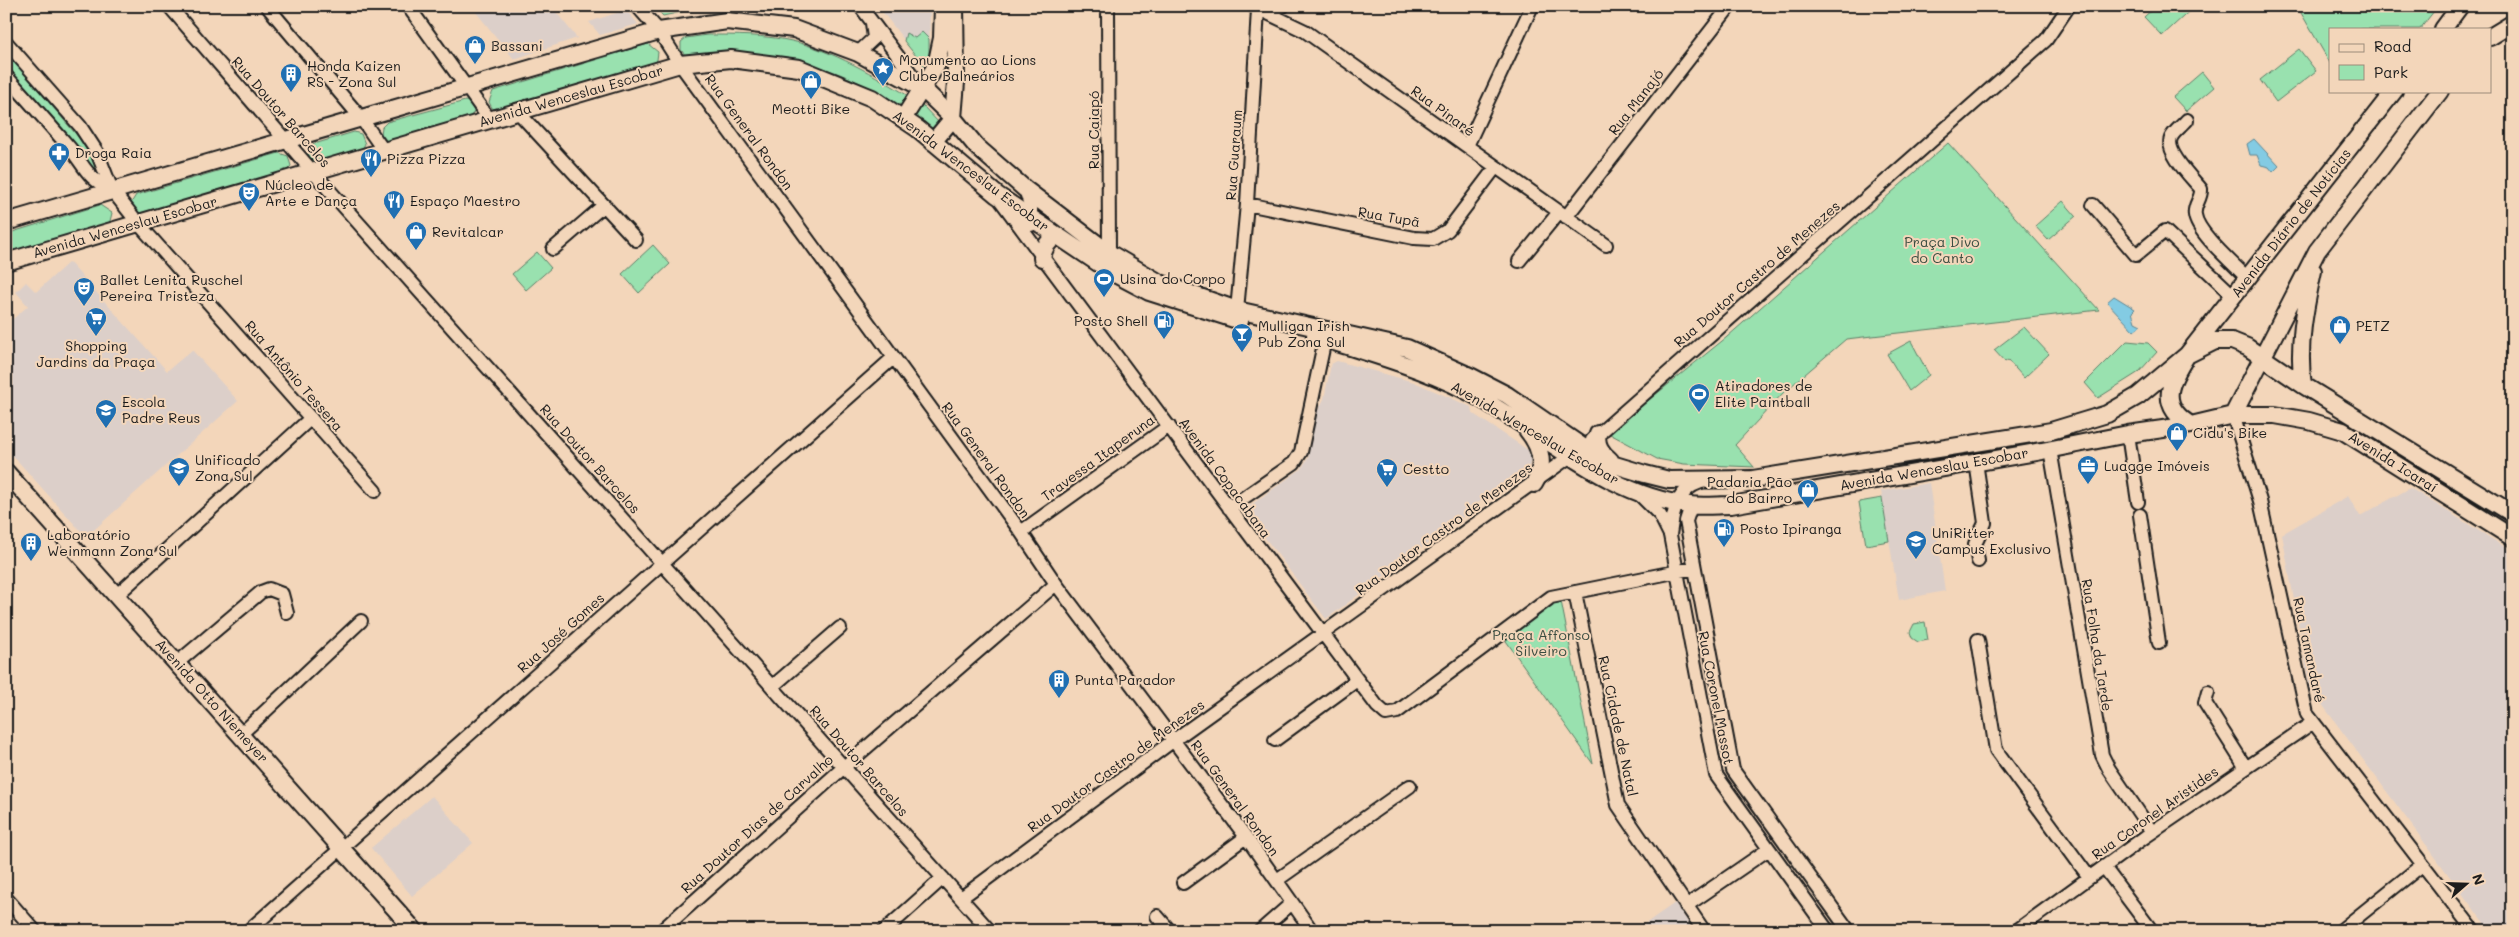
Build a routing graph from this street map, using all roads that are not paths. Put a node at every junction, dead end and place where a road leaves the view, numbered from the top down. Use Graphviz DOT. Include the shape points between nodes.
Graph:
graph roads {
  1 [pos="168,6"];
  2 [pos="268,6"];
  3 [pos="408,6"];
  4 [pos="638,6"];
  5 [pos="860,6"];
  6 [pos="943,6"];
  7 [pos="955,6"];
  8 [pos="1108,6"];
  9 [pos="1282,6"];
  10 [pos="1532,6"];
  11 [pos="1730,6"];
  12 [pos="2069,6"];
  13 [pos="2460,6"];
  14 [pos="1256,8"];
  15 [pos="872,23"];
  16 [pos="2513,23"];
  17 [pos="2443,28"];
  18 [pos="659,31"];
  19 [pos="2492,36"];
  20 [pos="949,38"];
  21 [pos="6,42"];
  22 [pos="858,53"];
  23 [pos="680,64"];
  24 [pos="6,76"];
  25 [pos="468,87"];
  26 [pos="922,88"];
  27 [pos="2393,92"];
  28 [pos="2439,92"];
  29 [pos="518,112"];
  30 [pos="361,118"];
  31 [pos="953,118"];
  32 [pos="903,119"];
  33 [pos="490,120"];
  34 [pos="2187,120"];
  35 [pos="286,140"];
  36 [pos="933,142"];
  37 [pos="1467,146"];
  38 [pos="384,151"];
  39 [pos="1495,168"];
  40 [pos="313,172"];
  41 [pos="1024,189"];
  42 [pos="112,190"];
  43 [pos="997,195"];
  44 [pos="1246,204"];
  45 [pos="604,205"];
  46 [pos="2093,205"];
  47 [pos="1562,214"];
  48 [pos="1031,219"];
  49 [pos="6,222"];
  50 [pos="138,223"];
  51 [pos="1056,236"];
  52 [pos="636,240"];
  53 [pos="1606,245"];
  54 [pos="552,249"];
  55 [pos="2317,251"];
  56 [pos="1109,253"];
  57 [pos="1042,258"];
  58 [pos="1519,261"];
  59 [pos="6,262"];
  60 [pos="2248,279"];
  61 [pos="2234,296"];
  62 [pos="1237,310"];
  63 [pos="1350,334"];
  64 [pos="1325,339"];
  65 [pos="2188,354"];
  66 [pos="893,358"];
  67 [pos="2262,358"];
  68 [pos="2304,385"];
  69 [pos="2233,415"];
  70 [pos="311,418"];
  71 [pos="1522,425"];
  72 [pos="2191,425"];
  73 [pos="1169,426"];
  74 [pos="1598,434"];
  75 [pos="2128,434"];
  76 [pos="2050,449"];
  77 [pos="1577,452"];
  78 [pos="1976,462"];
  79 [pos="1615,465"];
  80 [pos="6,472"];
  81 [pos="1704,481"];
  82 [pos="1534,484"];
  83 [pos="1633,489"];
  84 [pos="375,491"];
  85 [pos="1684,504"];
  86 [pos="1228,508"];
  87 [pos="2513,514"];
  88 [pos="1021,532"];
  89 [pos="1670,535"];
  90 [pos="2513,538"];
  91 [pos="1978,561"];
  92 [pos="663,563"];
  93 [pos="1694,568"];
  94 [pos="1677,573"];
  95 [pos="1056,584"];
  96 [pos="1575,592"];
  97 [pos="117,595"];
  98 [pos="287,613"];
  99 [pos="362,622"];
  100 [pos="840,628"];
  101 [pos="1323,635"];
  102 [pos="1978,640"];
  103 [pos="2159,643"];
  104 [pos="178,663"];
  105 [pos="1357,680"];
  106 [pos="773,686"];
  107 [pos="2208,692"];
  108 [pos="2312,723"];
  109 [pos="241,734"];
  110 [pos="1174,740"];
  111 [pos="1275,740"];
  112 [pos="844,767"];
  113 [pos="2246,768"];
  114 [pos="1410,786"];
  115 [pos="2152,832"];
  116 [pos="1246,837"];
  117 [pos="342,847"];
  118 [pos="1769,849"];
  119 [pos="2422,865"];
  120 [pos="2104,867"];
  121 [pos="2089,877"];
  122 [pos="943,878"];
  123 [pos="1276,880"];
  124 [pos="1183,883"];
  125 [pos="6,898"];
  126 [pos="961,898"];
  127 [pos="1292,903"];
  128 [pos="1686,906"];
  129 [pos="1157,916"];
  130 [pos="35,931"];
  131 [pos="248,931"];
  132 [pos="415,931"];
  133 [pos="661,931"];
  134 [pos="884,931"];
  135 [pos="990,931"];
  136 [pos="1170,931"];
  137 [pos="1260,931"];
  138 [pos="1312,931"];
  139 [pos="1704,931"];
  140 [pos="1828,931"];
  141 [pos="1848,931"];
  142 [pos="2016,931"];
  143 [pos="2152,931"];
  144 [pos="2340,931"];
  145 [pos="2474,931"];
  1 -- 35 [label="street, Rua Doutor Barcelos"];
  2 -- 30 [label="street"];
  3 -- 25 [label="street"];
  4 -- 18 [label="street, Rua General Rondon"];
  5 -- 15 [label="street"];
  6 -- 20 [label="main road"];
  7 -- 20 [label="main road"];
  8 -- 56 [label="street, Rua Caiapó"];
  9 -- 14 [label="street"];
  10 -- 37 [label="street"];
  11 -- 47 [label="street, Rua Manajó"];
  12 -- 74 [label="street, Rua Doutor Castro de Menezes" via="2046,40"];
  13 -- 17 [label="main road"];
  14 -- 37 [label="street, Rua Pinaré" via="1305,31"];
  14 -- 44 [label="street, Rua Guaraum"];
  15 -- 22 [label="street" via="874,38"];
  15 -- 26 [label="street"];
  16 -- 19 [label="main road"];
  18 -- 22 [label="main road, Avenida Wenceslau Escobar" via="726,21 794,29"];
  18 -- 23 [label="street, Rua General Rondon"];
  18 -- 25 [label="main road, Avenida Wenceslau Escobar"];
  20 -- 26 [label="main road"];
  20 -- 31 [label="main road" via="956,82"];
  21 -- 42 [label="street" via="80,126 97,152"];
  22 -- 26 [label="main road, Avenida Wenceslau Escobar"];
  23 -- 29 [label="main road, Avenida Wenceslau Escobar"];
  23 -- 32 [label="main road, Avenida Wenceslau Escobar" via="731,59 799,68 872,98"];
  23 -- 66 [label="street, Rua General Rondon"];
  24 -- 42 [label="street" via="71,149 87,174 96,183"];
  25 -- 30 [label="main road, Avenida Wenceslau Escobar"];
  25 -- 33 [label="street"];
  26 -- 31 [label="main road, Avenida Wenceslau Escobar"];
  26 -- 32 [label="main road"];
  27 -- 60 [label="main road, Avenida Diário de Notícias"];
  28 -- 55 [label="main road"];
  29 -- 33 [label="main road, Avenida Wenceslau Escobar"];
  29 -- 45 [label="street"];
  30 -- 35 [label="main road, Avenida Wenceslau Escobar"];
  30 -- 38 [label="street"];
  31 -- 36 [label="main road"];
  31 -- 41 [label="main road, Avenida Wenceslau Escobar" via="977,147"];
  32 -- 36 [label="main road, Avenida Wenceslau Escobar"];
  33 -- 38 [label="main road, Avenida Wenceslau Escobar"];
  34 -- 60 [label="street" via="2171,137 2170,144 2171,152 2201,189 2202,195 2195,207 2196,221"];
  35 -- 40 [label="street, Rua Doutor Barcelos"];
  35 -- 42 [label="main road, Avenida Wenceslau Escobar"];
  36 -- 43 [label="main road, Avenida Wenceslau Escobar"];
  37 -- 39 [label="street, Rua Pinaré"];
  38 -- 40 [label="main road, Avenida Wenceslau Escobar"];
  39 -- 44 [label="street, Rua Tupã" via="1448,230 1433,239 1414,238"];
  39 -- 47 [label="street, Rua Pinaré"];
  40 -- 50 [label="main road, Avenida Wenceslau Escobar"];
  40 -- 92 [label="street, Rua Doutor Barcelos"];
  41 -- 48 [label="street, Avenida Copacabana"];
  41 -- 56 [label="main road, Avenida Wenceslau Escobar"];
  42 -- 49 [label="main road, Avenida Wenceslau Escobar"];
  42 -- 50 [label="street, Rua Antônio Tessera"];
  43 -- 48 [label="main road, Avenida Wenceslau Escobar"];
  43 -- 57 [label="street, Avenida Copacabana"];
  44 -- 62 [label="street, Rua Guaraum"];
  45 -- 52 [label="street"];
  45 -- 54 [label="street"];
  46 -- 61 [label="street" via="2136,255 2165,231"];
  47 -- 53 [label="street, Rua Pinaré"];
  47 -- 58 [label="street, Rua Manajó"];
  48 -- 51 [label="main road, Avenida Wenceslau Escobar"];
  48 -- 57 [label="street, Avenida Copacabana" via="1032,235"];
  50 -- 59 [label="main road, Avenida Wenceslau Escobar"];
  50 -- 70 [label="street, Rua Antônio Tessera"];
  51 -- 57 [label="main road" via="1049,240"];
  51 -- 64 [label="main road, Avenida Wenceslau Escobar" via="1112,273 1149,292 1235,320"];
  55 -- 67 [label="main road"];
  55 -- 68 [label="main road" via="2300,346"];
  56 -- 62 [label="main road, Avenida Wenceslau Escobar" via="1160,283"];
  57 -- 73 [label="street, Avenida Copacabana"];
  60 -- 61 [label="main road, Avenida Diário de Notícias"];
  61 -- 65 [label="main road, Avenida Diário de Notícias"];
  62 -- 63 [label="main road, Avenida Wenceslau Escobar"];
  63 -- 64 [label="main road"];
  63 -- 77 [label="main road, Avenida Wenceslau Escobar" via="1407,348 1472,376 1507,395"];
  64 -- 71 [label="main road, Avenida Wenceslau Escobar" via="1426,372 1466,390"];
  64 -- 86 [label="street" via="1301,452 1294,463"];
  65 -- 67 [label="main road" via="2215,342 2232,340"];
  65 -- 72 [label="main road" via="2172,378 2170,389 2176,412"];
  65 -- 81 [label="main road, Avenida Wenceslau Escobar" via="2138,396 2089,422 1752,480"];
  66 -- 88 [label="street, Rua General Rondon"];
  66 -- 92 [label="street, Rua José Gomes"];
  67 -- 68 [label="main road, Avenida Icaraí"];
  67 -- 69 [label="main road"];
  68 -- 87 [label="main road, Avenida Icaraí"];
  69 -- 72 [label="main road, Avenida Wenceslau Escobar"];
  69 -- 90 [label="main road, Avenida Icaraí" via="2283,416 2343,431"];
  69 -- 108 [label="street, Rua Tamandaré" via="2260,501 2307,714"];
  70 -- 84 [label="street, Rua Antônio Tessera"];
  70 -- 97 [label="street"];
  71 -- 77 [label="main road, Avenida Wenceslau Escobar"];
  71 -- 82 [label="main road" via="1534,439 1541,456 1540,475"];
  72 -- 75 [label="main road, Avenida Wenceslau Escobar"];
  73 -- 86 [label="street, Avenida Copacabana"];
  73 -- 88 [label="street, Travessa Itaperuna"];
  74 -- 77 [label="street, Rua Doutor Castro de Menezes"];
  74 -- 79 [label="main road" via="1600,449"];
  75 -- 76 [label="main road, Avenida Wenceslau Escobar"];
  75 -- 103 [label="street"];
  76 -- 78 [label="main road, Avenida Wenceslau Escobar"];
  76 -- 115 [label="street, Rua Folha da Tarde" via="2102,754"];
  77 -- 79 [label="main road, Avenida Wenceslau Escobar"];
  77 -- 82 [label="street, Rua Doutor Castro de Menezes"];
  77 -- 83 [label="main road, Avenida Wenceslau Escobar"];
  78 -- 85 [label="main road, Avenida Wenceslau Escobar" via="1731,504"];
  78 -- 91 [label="street" via="1985,523 1975,544"];
  79 -- 81 [label="main road, Avenida Wenceslau Escobar" via="1670,480"];
  80 -- 97 [label="main road, Avenida Otto Niemeyer"];
  81 -- 85 [label="street" via="1685,489"];
  82 -- 101 [label="street, Rua Doutor Castro de Menezes"];
  83 -- 85 [label="main road, Avenida Wenceslau Escobar"];
  83 -- 89 [label="street" via="1660,515"];
  85 -- 89 [label="street, Rua Coronel Massot"];
  85 -- 93 [label="street, Rua Coronel Massot"];
  86 -- 101 [label="street, Avenida Copacabana"];
  88 -- 95 [label="street, Rua General Rondon"];
  89 -- 94 [label="street, Rua Coronel Massot"];
  92 -- 106 [label="street, Rua Doutor Barcelos"];
  92 -- 117 [label="street, Rua José Gomes"];
  93 -- 94 [label="street"];
  93 -- 141 [label="street, Rua Coronel Massot" via="1733,770"];
  94 -- 96 [label="street"];
  94 -- 118 [label="street, Rua Coronel Massot" via="1716,775"];
  95 -- 110 [label="street, Rua General Rondon"];
  95 -- 112 [label="street, Rua Doutor Dias de Carvalho"];
  96 -- 105 [label="street, Avenida Copacabana" via="1551,597 1397,712 1386,714"];
  96 -- 128 [label="street, Rua Cidade de Natal" via="1618,805"];
  97 -- 104 [label="main road, Avenida Otto Niemeyer"];
  98 -- 104 [label="street" via="282,594 269,590 261,592"];
  99 -- 109 [label="street"];
  100 -- 106 [label="street"];
  101 -- 105 [label="street, Avenida Copacabana"];
  101 -- 110 [label="street, Rua Doutor Castro de Menezes"];
  102 -- 121 [label="street" via="1996,750"];
  104 -- 109 [label="main road, Avenida Otto Niemeyer"];
  105 -- 111 [label="street"];
  106 -- 112 [label="street, Rua Doutor Barcelos"];
  107 -- 113 [label="street" via="2205,703"];
  108 -- 113 [label="street, Rua Coronel Aristides"];
  108 -- 119 [label="street, Rua Tamandaré"];
  109 -- 117 [label="main road, Avenida Otto Niemeyer"];
  110 -- 116 [label="street, Rua General Rondon"];
  110 -- 126 [label="street, Rua Doutor Castro de Menezes"];
  112 -- 122 [label="street, Rua Doutor Barcelos"];
  112 -- 133 [label="street, Rua Doutor Dias de Carvalho"];
  113 -- 115 [label="street, Rua Coronel Aristides"];
  114 -- 123 [label="street"];
  115 -- 120 [label="street, Rua Coronel Aristides"];
  116 -- 123 [label="street, Rua General Rondon"];
  116 -- 124 [label="street"];
  117 -- 131 [label="street, Rua José Gomes"];
  117 -- 132 [label="main road, Avenida Otto Niemeyer"];
  118 -- 128 [label="street"];
  118 -- 140 [label="street, Rua Coronel Massot"];
  119 -- 144 [label="street"];
  119 -- 145 [label="street, Rua Tamandaré"];
  120 -- 121 [label="street, Rua Coronel Aristides"];
  120 -- 143 [label="street"];
  121 -- 142 [label="street, Rua Coronel Aristides"];
  122 -- 126 [label="street, Rua Doutor Barcelos"];
  122 -- 134 [label="street"];
  123 -- 127 [label="street, Rua General Rondon"];
  125 -- 130 [label="street"];
  126 -- 135 [label="street, Rua Doutor Barcelos"];
  127 -- 137 [label="street"];
  127 -- 138 [label="street, Rua General Rondon"];
  128 -- 139 [label="street, Rua Cidade de Natal"];
  129 -- 136 [label="street"];
}
